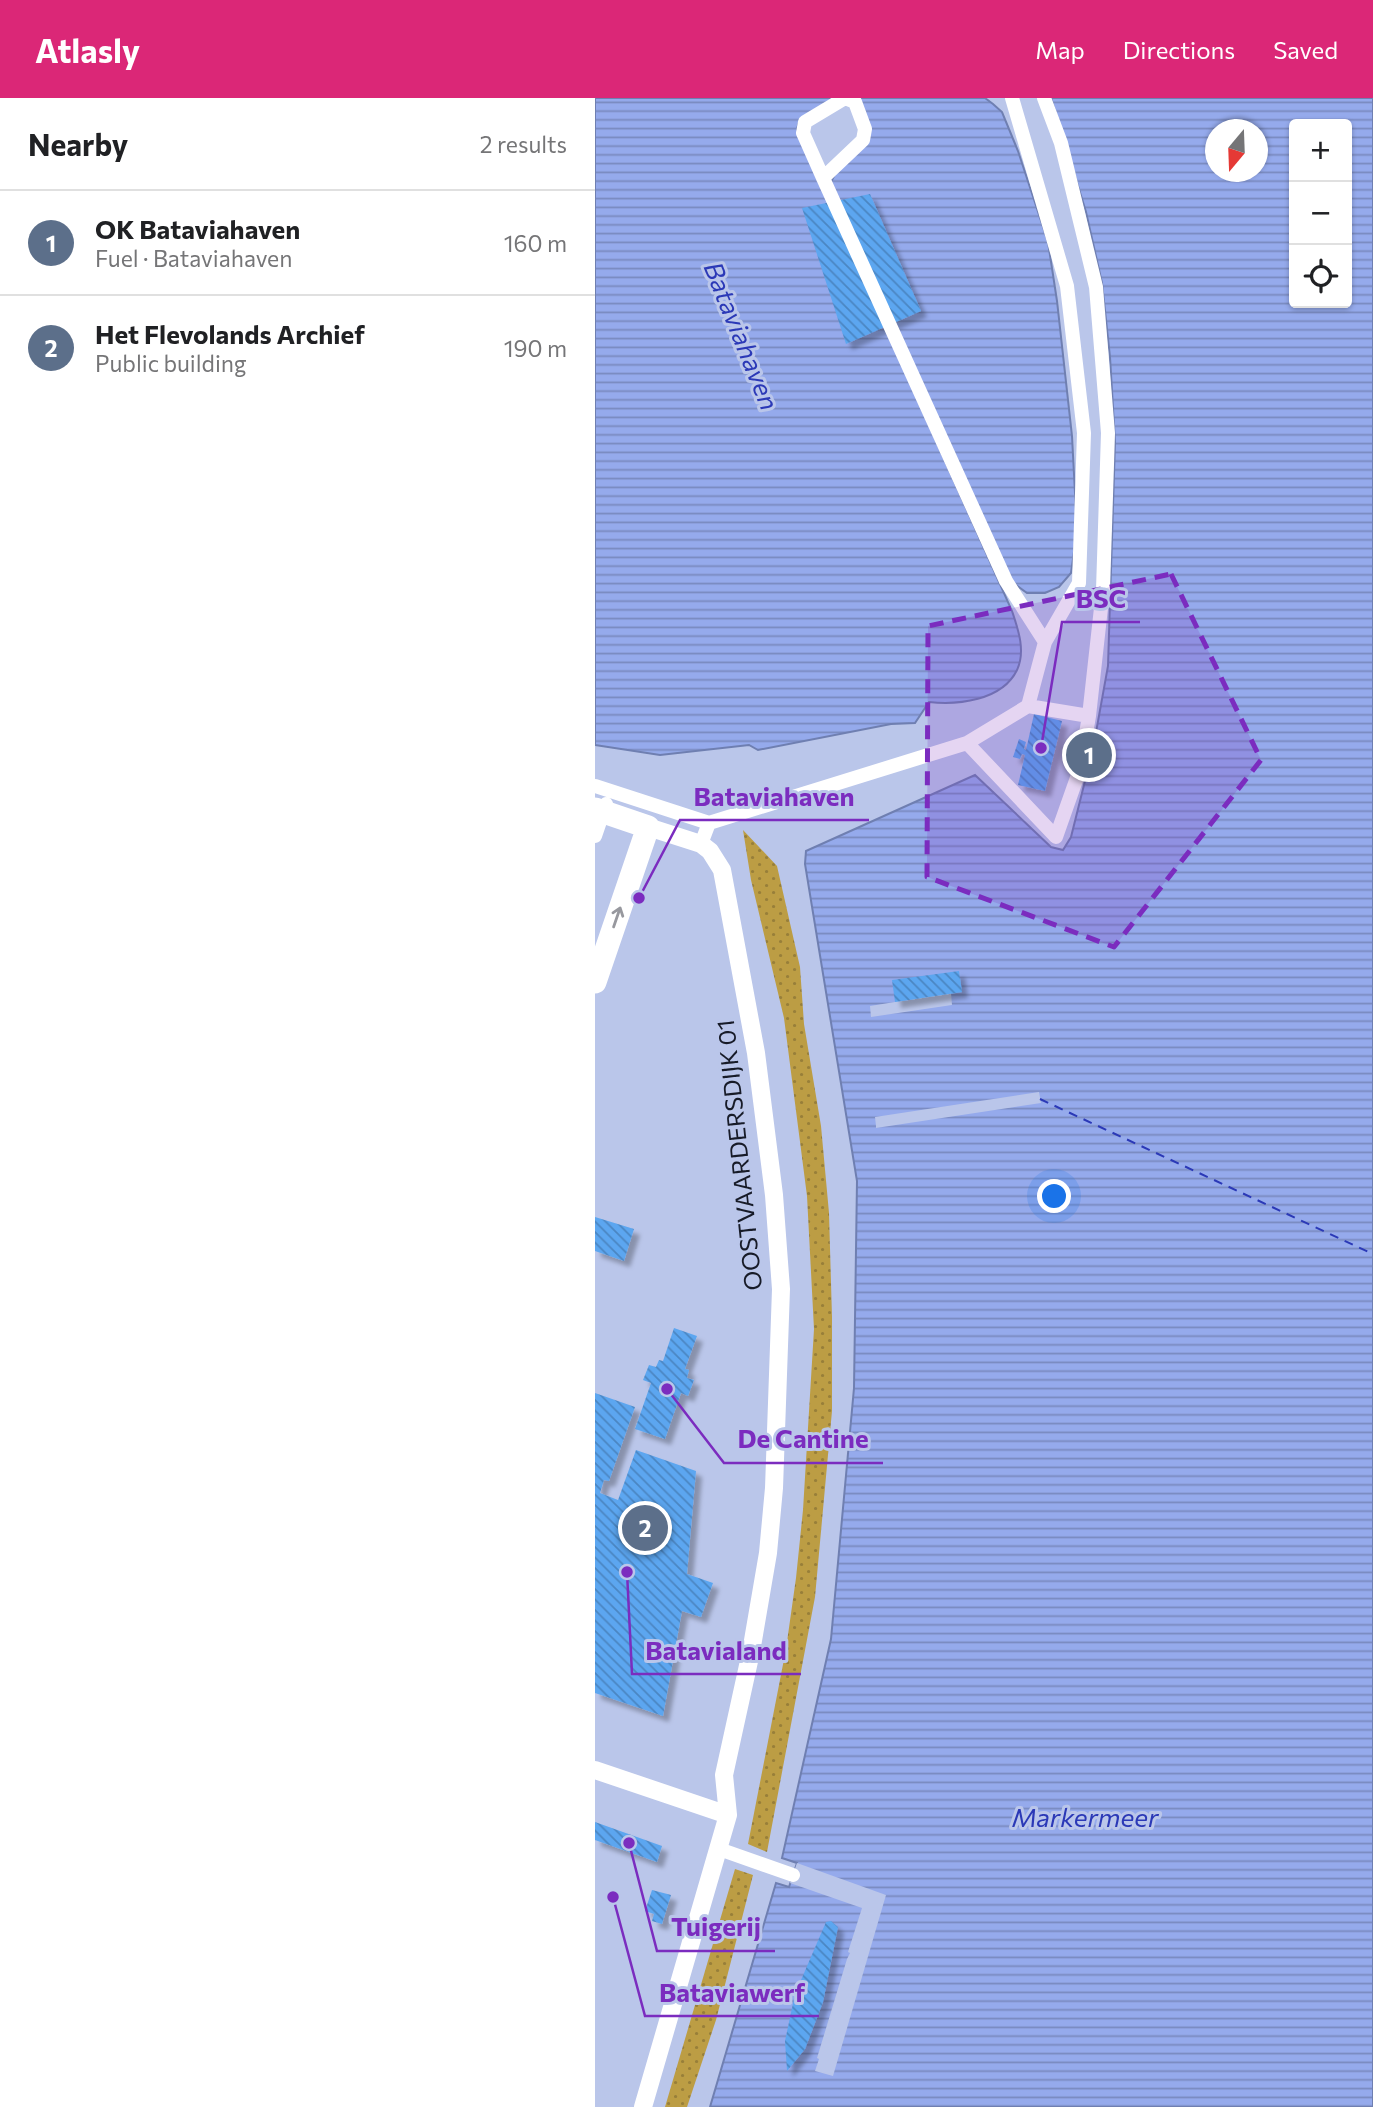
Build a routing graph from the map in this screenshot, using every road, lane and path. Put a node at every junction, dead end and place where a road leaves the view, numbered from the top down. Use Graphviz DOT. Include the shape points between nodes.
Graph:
graph roads {
  1 [pos="1012,98"];
  2 [pos="1044,98"];
  3 [pos="823,178"];
  4 [pos="1045,642"];
  5 [pos="1028,706"];
  6 [pos="1089,716"];
  7 [pos="967,743"];
  8 [pos="595,786"];
  9 [pos="603,804"];
  10 [pos="709,823"];
  11 [pos="648,827"];
  12 [pos="595,836"];
  13 [pos="701,844"];
  14 [pos="595,982"];
  15 [pos="595,1770"];
  16 [pos="728,1815"];
  17 [pos="719,1849"];
  18 [pos="793,1875"];
  19 [pos="643,2107"];
  1 -- 4 [label="street" via="1067,286 1084,433 1079,583"];
  2 -- 6 [label="street" via="1061,143 1096,287 1108,433 1103,590"];
  3 -- 3 [label="street" via="803,133 805,122 845,98 855,102 865,129 863,140"];
  3 -- 4 [label="street" via="1006,581"];
  4 -- 5 [label="street"];
  5 -- 6 [label="street"];
  5 -- 7 [label="street"];
  6 -- 7 [label="street" via="1080,769 1056,837"];
  7 -- 10 [label="street"];
  8 -- 9 [label="street"];
  9 -- 10 [label="street"];
  9 -- 11 [label="street"];
  9 -- 12 [label="street"];
  10 -- 13 [label="street"];
  11 -- 13 [label="street"];
  14 -- 11 [label="street, one-way"];
  13 -- 16 [label="street, OOSTVAARDERSDIJK 01" via="722,870 748,1008 768,1139 781,1289 768,1553 724,1775"];
  15 -- 16 [label="street"];
  16 -- 17 [label="street, OOSTVAARDERSDIJK 01"];
  17 -- 18 [label="street"];
  17 -- 19 [label="street, OOSTVAARDERSDIJK 01"];
}
